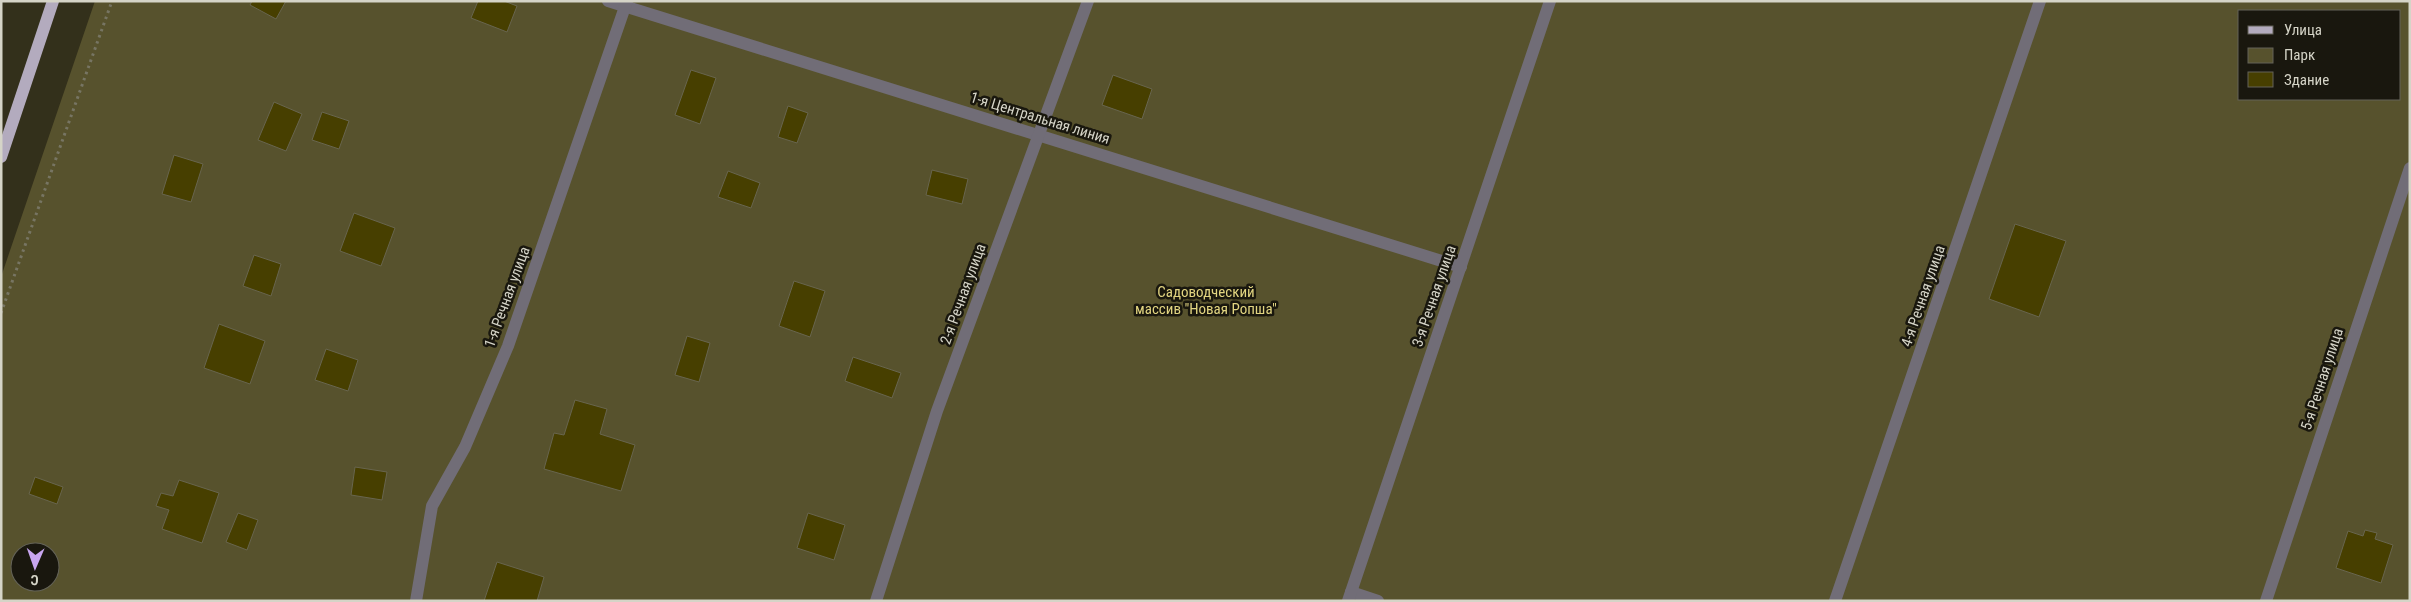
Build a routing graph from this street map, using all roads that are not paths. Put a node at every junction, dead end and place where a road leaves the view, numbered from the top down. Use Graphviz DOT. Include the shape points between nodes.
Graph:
graph roads {
  1 [pos="53,1"];
  2 [pos="608,1"];
  3 [pos="1088,1"];
  4 [pos="1550,1"];
  5 [pos="2040,1"];
  6 [pos="626,4"];
  7 [pos="1039,135"];
  8 [pos="1,157"];
  9 [pos="2410,168"];
  10 [pos="1461,267"];
  11 [pos="1350,597"];
  12 [pos="416,601"];
  13 [pos="876,601"];
  14 [pos="1378,601"];
  15 [pos="1836,601"];
  16 [pos="2266,601"];
  1 -- 8 [label="main road"];
  2 -- 6 [label="street, 1-я Центральная линия"];
  3 -- 7 [label="street, 2-я Речная улица"];
  4 -- 10 [label="street, 3-я Речная улица"];
  5 -- 15 [label="street, 4-я Речная улица"];
  6 -- 7 [label="street, 1-я Центральная линия"];
  6 -- 12 [label="street, 1-я Речная улица" via="508,346 465,447 432,506"];
  7 -- 10 [label="street, 1-я Центральная линия"];
  7 -- 13 [label="street, 2-я Речная улица" via="937,411"];
  9 -- 16 [label="street, 5-я Речная улица"];
  10 -- 11 [label="street, 3-я Речная улица"];
  11 -- 14 [label="street"];
}
